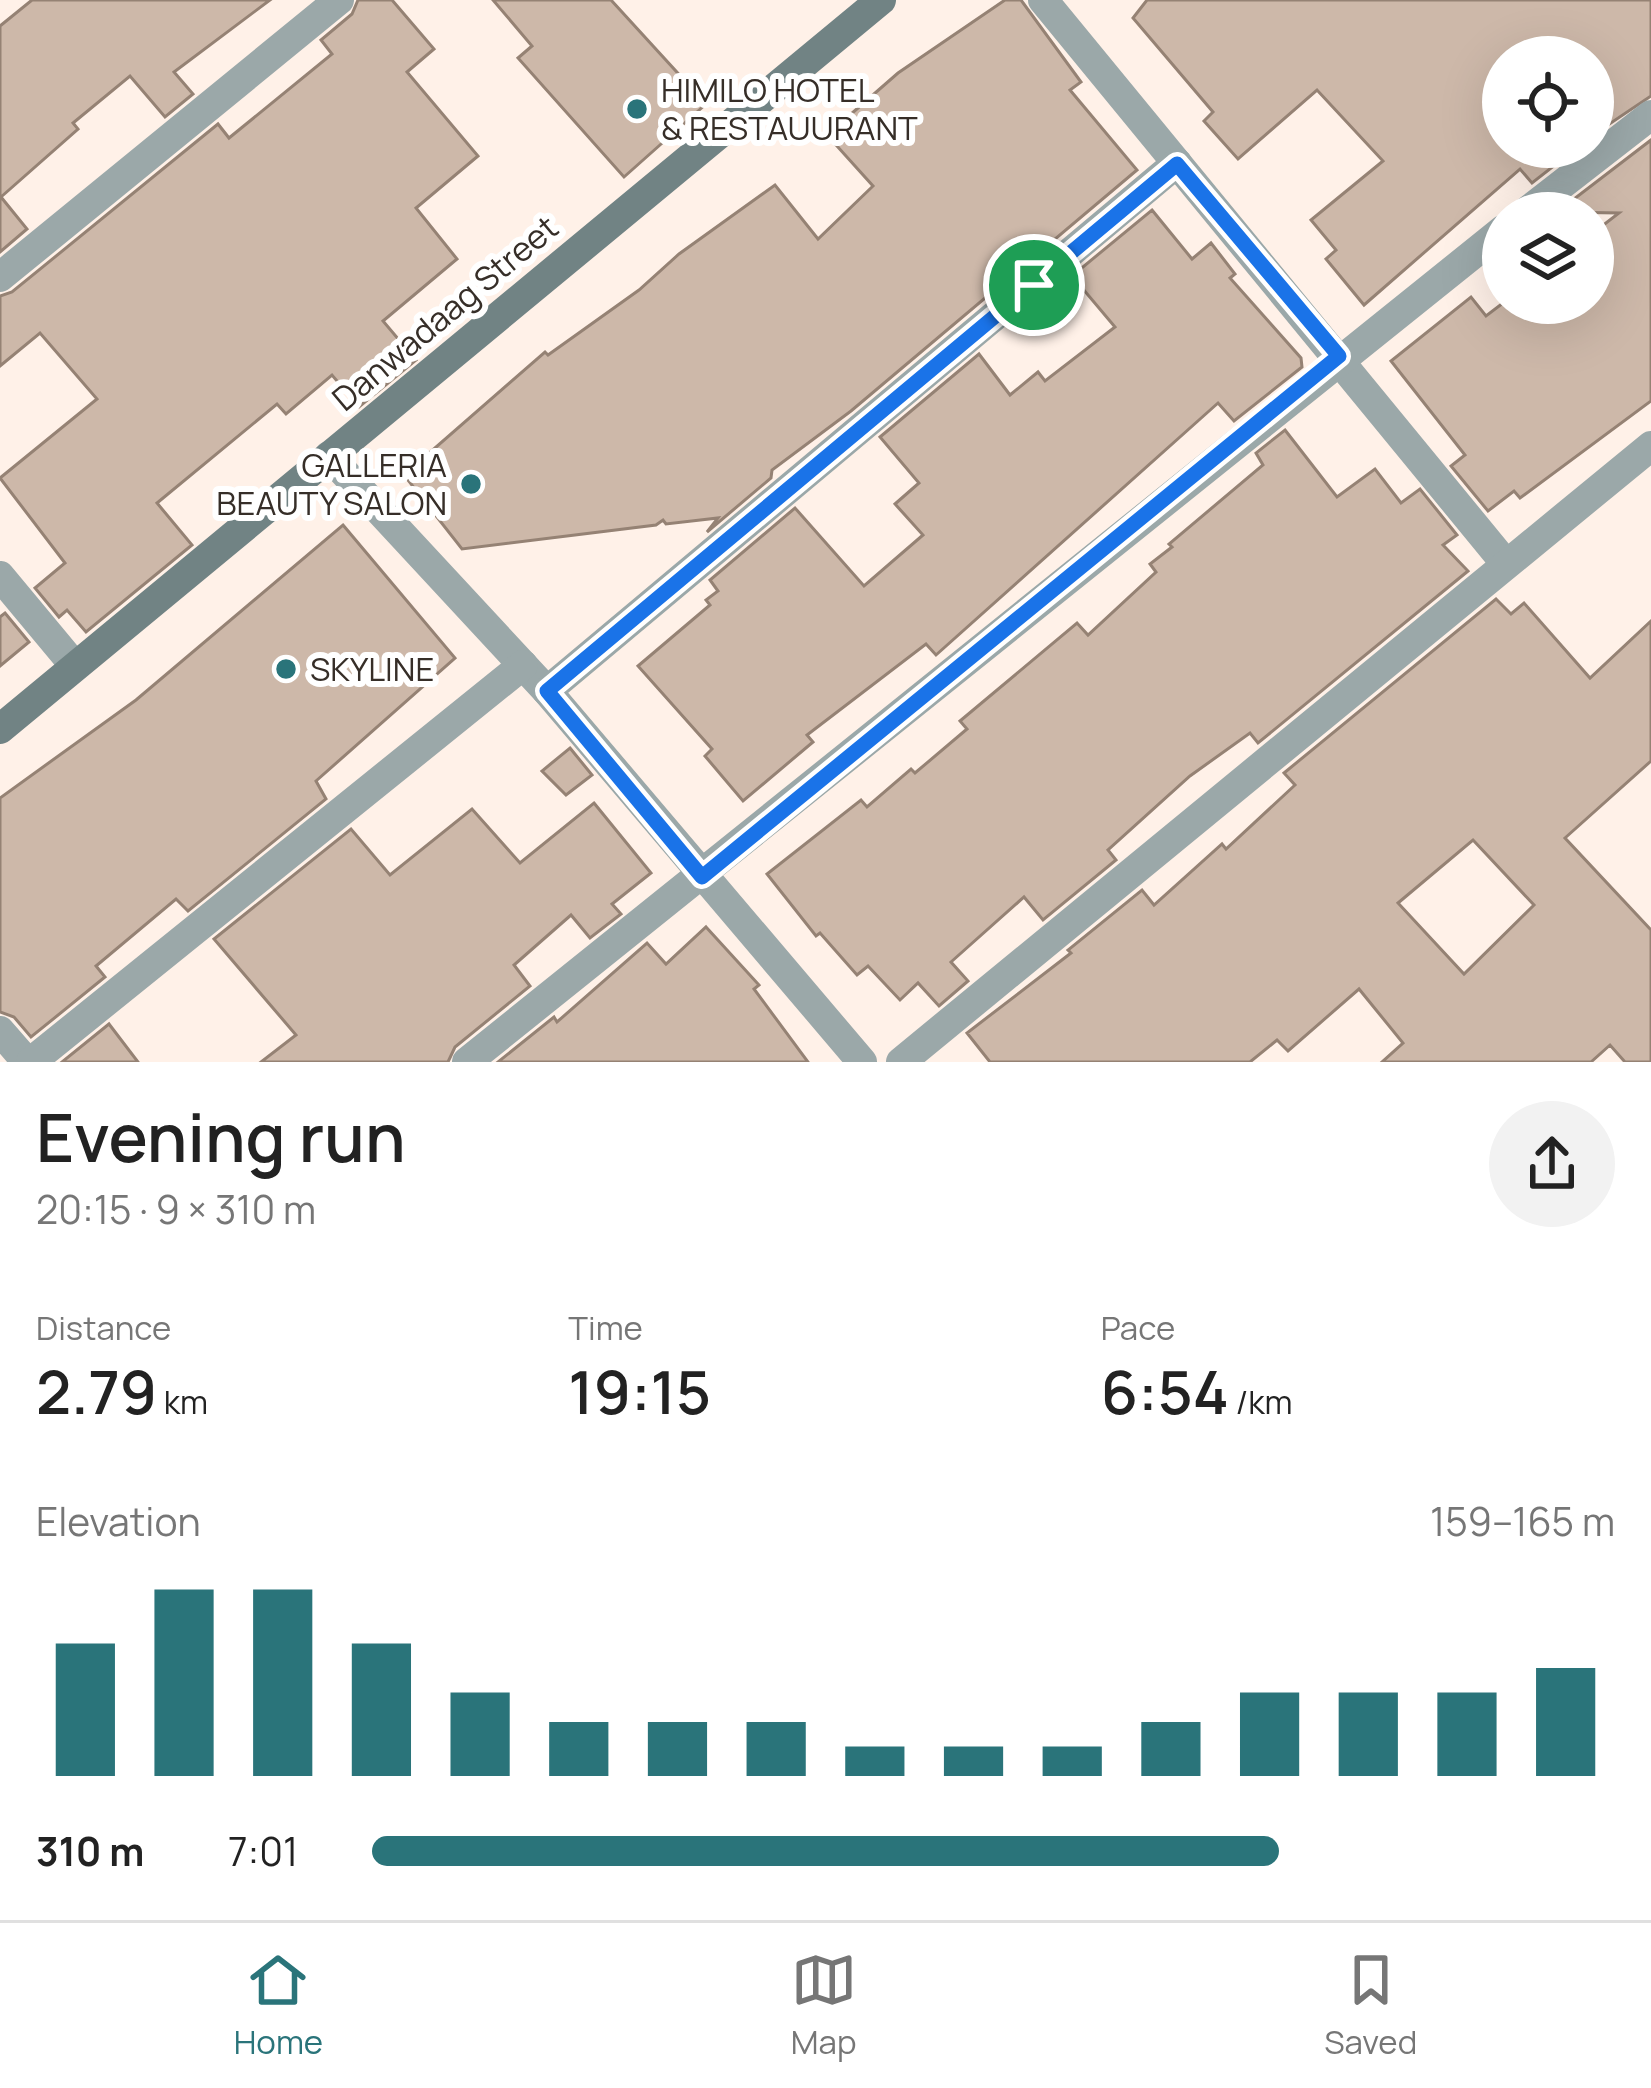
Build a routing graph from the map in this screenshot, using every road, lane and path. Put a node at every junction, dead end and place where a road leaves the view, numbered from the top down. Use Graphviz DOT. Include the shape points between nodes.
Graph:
graph roads {
  1 [pos="339,0"];
  2 [pos="881,0"];
  3 [pos="1043,0"];
  4 [pos="1651,116"];
  5 [pos="1177,164"];
  6 [pos="1552,192"];
  7 [pos="1482,246"];
  8 [pos="0,277"];
  9 [pos="1339,356"];
  10 [pos="1651,446"];
  11 [pos="328,456"];
  12 [pos="1506,564"];
  13 [pos="0,575"];
  14 [pos="74,665"];
  15 [pos="523,665"];
  16 [pos="547,691"];
  17 [pos="0,729"];
  18 [pos="702,877"];
  19 [pos="0,1031"];
  20 [pos="29,1062"];
  21 [pos="466,1062"];
  22 [pos="862,1062"];
  23 [pos="901,1062"];
  1 -- 8 [label="street"];
  2 -- 11 [label="street, Danwadaag Street"];
  3 -- 5 [label="street"];
  4 -- 6 [label="street"];
  5 -- 9 [label="street"];
  5 -- 16 [label="street"];
  7 -- 9 [label="street"];
  9 -- 12 [label="street"];
  9 -- 18 [label="street"];
  10 -- 12 [label="street"];
  11 -- 14 [label="street, Danwadaag Street"];
  11 -- 15 [label="street"];
  12 -- 23 [label="street"];
  13 -- 14 [label="street"];
  14 -- 17 [label="street, Danwadaag Street"];
  15 -- 16 [label="street"];
  15 -- 20 [label="street"];
  16 -- 18 [label="street"];
  18 -- 21 [label="street"];
  18 -- 22 [label="street"];
  19 -- 20 [label="street"];
}
